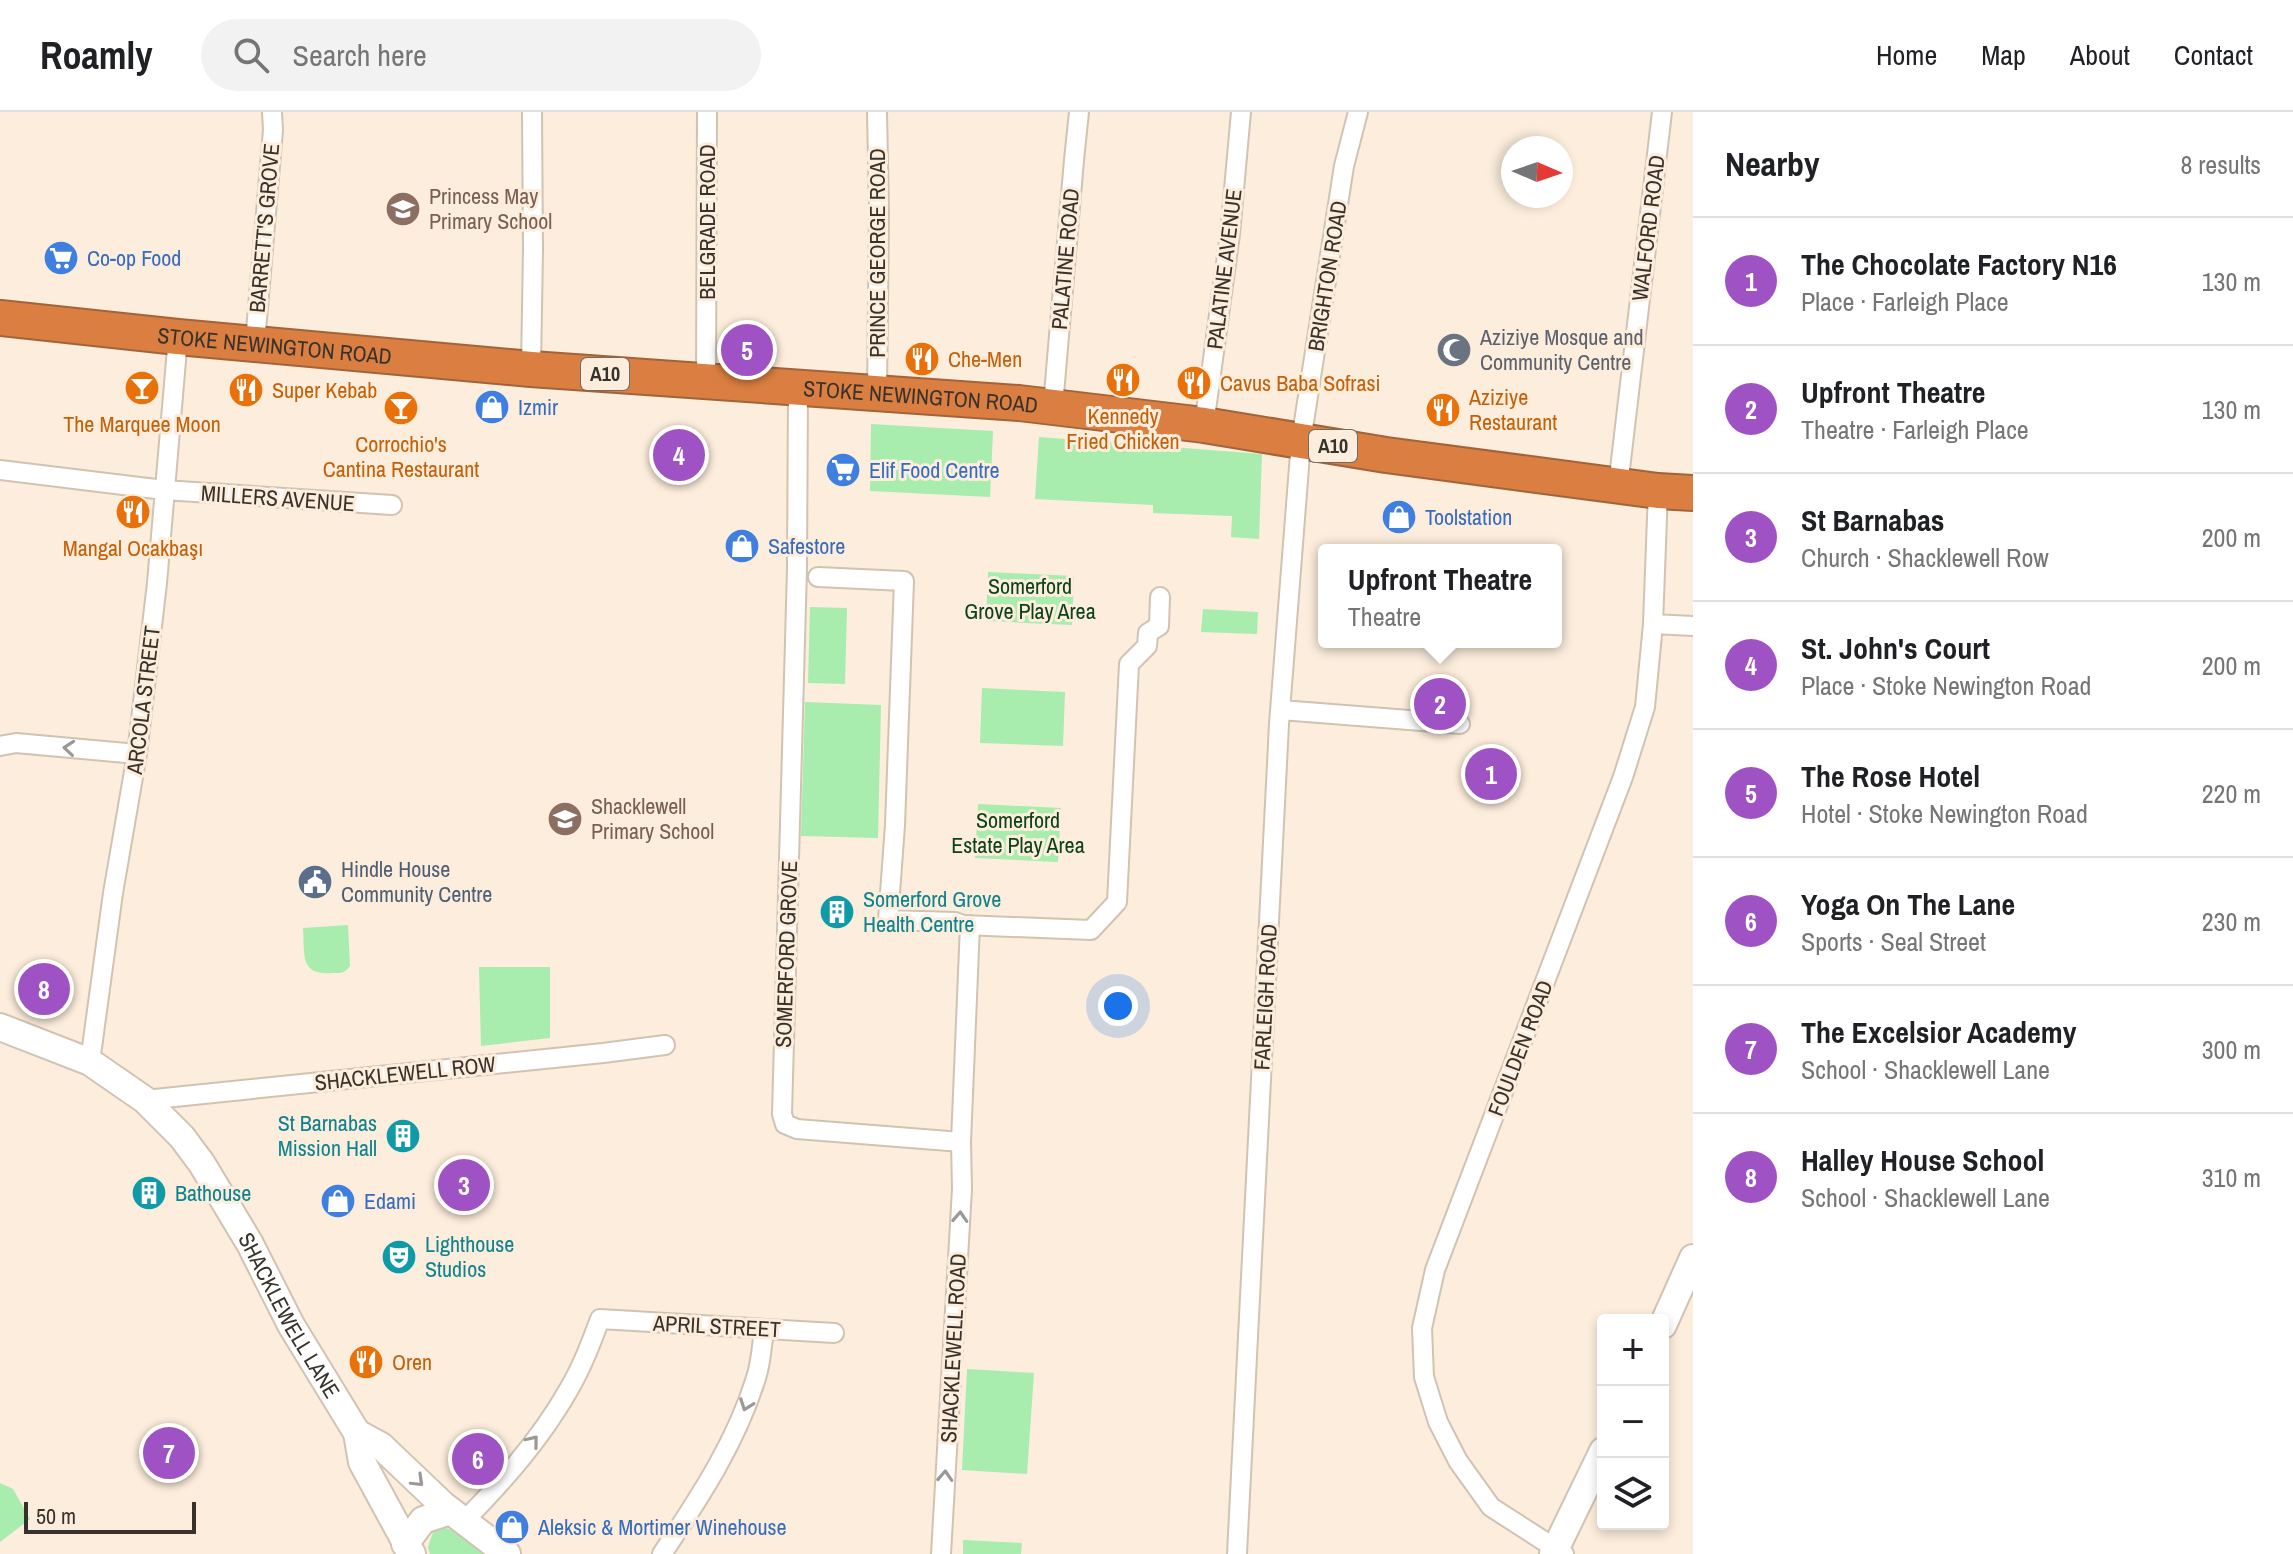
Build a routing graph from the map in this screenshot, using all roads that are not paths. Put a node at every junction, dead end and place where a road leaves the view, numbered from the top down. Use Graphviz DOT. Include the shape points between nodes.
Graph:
graph roads {
  1 [pos="272,112"];
  2 [pos="532,112"];
  3 [pos="707,112"];
  4 [pos="877,112"];
  5 [pos="1079,112"];
  6 [pos="1241,112"];
  7 [pos="1358,112"];
  8 [pos="1662,112"];
  9 [pos="0,318"];
  10 [pos="178,337"];
  11 [pos="255,343"];
  12 [pos="531,369"];
  13 [pos="706,381"];
  14 [pos="798,389"];
  15 [pos="877,394"];
  16 [pos="1053,406"];
  17 [pos="1204,425"];
  18 [pos="1301,441"];
  19 [pos="0,470"];
  20 [pos="1618,486"];
  21 [pos="164,490"];
  22 [pos="1658,491"];
  23 [pos="1693,493"];
  24 [pos="392,505"];
  25 [pos="818,577"];
  26 [pos="1160,597"];
  27 [pos="1653,624"];
  28 [pos="1693,626"];
  29 [pos="1281,710"];
  30 [pos="1460,724"];
  31 [pos="0,746"];
  32 [pos="137,754"];
  33 [pos="970,925"];
  34 [pos="0,1027"];
  35 [pos="665,1045"];
  36 [pos="90,1062"];
  37 [pos="145,1100"];
  38 [pos="961,1142"];
  39 [pos="1693,1258"];
  40 [pos="1668,1314"];
  41 [pos="764,1329"];
  42 [pos="834,1333"];
  43 [pos="357,1433"];
  44 [pos="1600,1458"];
  45 [pos="457,1516"];
  46 [pos="408,1549"];
  47 [pos="1558,1552"];
  48 [pos="507,1554"];
  49 [pos="662,1554"];
  50 [pos="941,1554"];
  51 [pos="1237,1554"];
  1 -- 11 [label="street, BARRETT'S GROVE"];
  2 -- 12 [label="street"];
  3 -- 13 [label="street, BELGRADE ROAD"];
  4 -- 15 [label="street, PRINCE GEORGE ROAD"];
  5 -- 16 [label="street, PALATINE ROAD"];
  6 -- 17 [label="street, PALATINE AVENUE"];
  7 -- 18 [label="street, BRIGHTON ROAD" via="1344,166"];
  8 -- 20 [label="street, WALFORD ROAD"];
  9 -- 10 [label="highway, STOKE NEWINGTON ROAD / A10"];
  10 -- 11 [label="highway, STOKE NEWINGTON ROAD / A10"];
  10 -- 21 [label="street, ARCOLA STREET"];
  11 -- 12 [label="highway, STOKE NEWINGTON ROAD / A10"];
  12 -- 13 [label="highway, STOKE NEWINGTON ROAD / A10"];
  13 -- 14 [label="highway, STOKE NEWINGTON ROAD / A10"];
  14 -- 15 [label="highway, STOKE NEWINGTON ROAD / A10"];
  14 -- 38 [label="street, SOMERFORD GROVE" via="782,1114 785,1124 797,1129"];
  15 -- 16 [label="highway, STOKE NEWINGTON ROAD / A10"];
  16 -- 17 [label="highway, STOKE NEWINGTON ROAD / A10"];
  17 -- 18 [label="highway, STOKE NEWINGTON ROAD / A10"];
  18 -- 20 [label="highway, STOKE NEWINGTON ROAD / A10"];
  18 -- 29 [label="street, FARLEIGH ROAD"];
  19 -- 21 [label="street, MILLERS AVENUE"];
  20 -- 22 [label="highway, STOKE NEWINGTON ROAD / A10"];
  21 -- 24 [label="street, MILLERS AVENUE"];
  21 -- 32 [label="street, ARCOLA STREET"];
  22 -- 23 [label="highway, STOKE NEWINGTON ROAD / A10"];
  22 -- 27 [label="street, FOULDEN ROAD"];
  25 -- 33 [label="street" via="904,581 888,920"];
  26 -- 33 [label="street" via="1159,626 1148,633 1147,646 1129,664 1117,902 1091,930"];
  27 -- 28 [label="street"];
  27 -- 47 [label="street, FOULDEN ROAD" via="1645,707 1623,777 1435,1270 1422,1328 1424,1377 1458,1461 1491,1507"];
  29 -- 30 [label="street"];
  29 -- 51 [label="street, FARLEIGH ROAD"];
  32 -- 31 [label="street, one-way"];
  32 -- 36 [label="street, ARCOLA STREET"];
  33 -- 38 [label="street"];
  34 -- 36 [label="street, SHACKLEWELL LANE"];
  35 -- 37 [label="street, SHACKLEWELL ROW"];
  36 -- 37 [label="street, SHACKLEWELL LANE"];
  37 -- 43 [label="street, SHACKLEWELL LANE" via="202,1164"];
  50 -- 38 [label="street, SHACKLEWELL ROAD, one-way"];
  39 -- 40 [label="street"];
  41 -- 42 [label="street, APRIL STREET"];
  45 -- 41 [label="street, APRIL STREET, one-way" via="495,1487 544,1427 569,1389 600,1319"];
  41 -- 49 [label="street, one-way" via="757,1375 743,1415"];
  43 -- 45 [label="street, SHACKLEWELL LANE, one-way" via="381,1446"];
  43 -- 46 [label="street, SHACKLEWELL LANE" via="362,1462"];
  44 -- 47 [label="street"];
  45 -- 46 [label="street" via="423,1520"];
  45 -- 48 [label="street, SHACKLEWELL LANE"];
}
